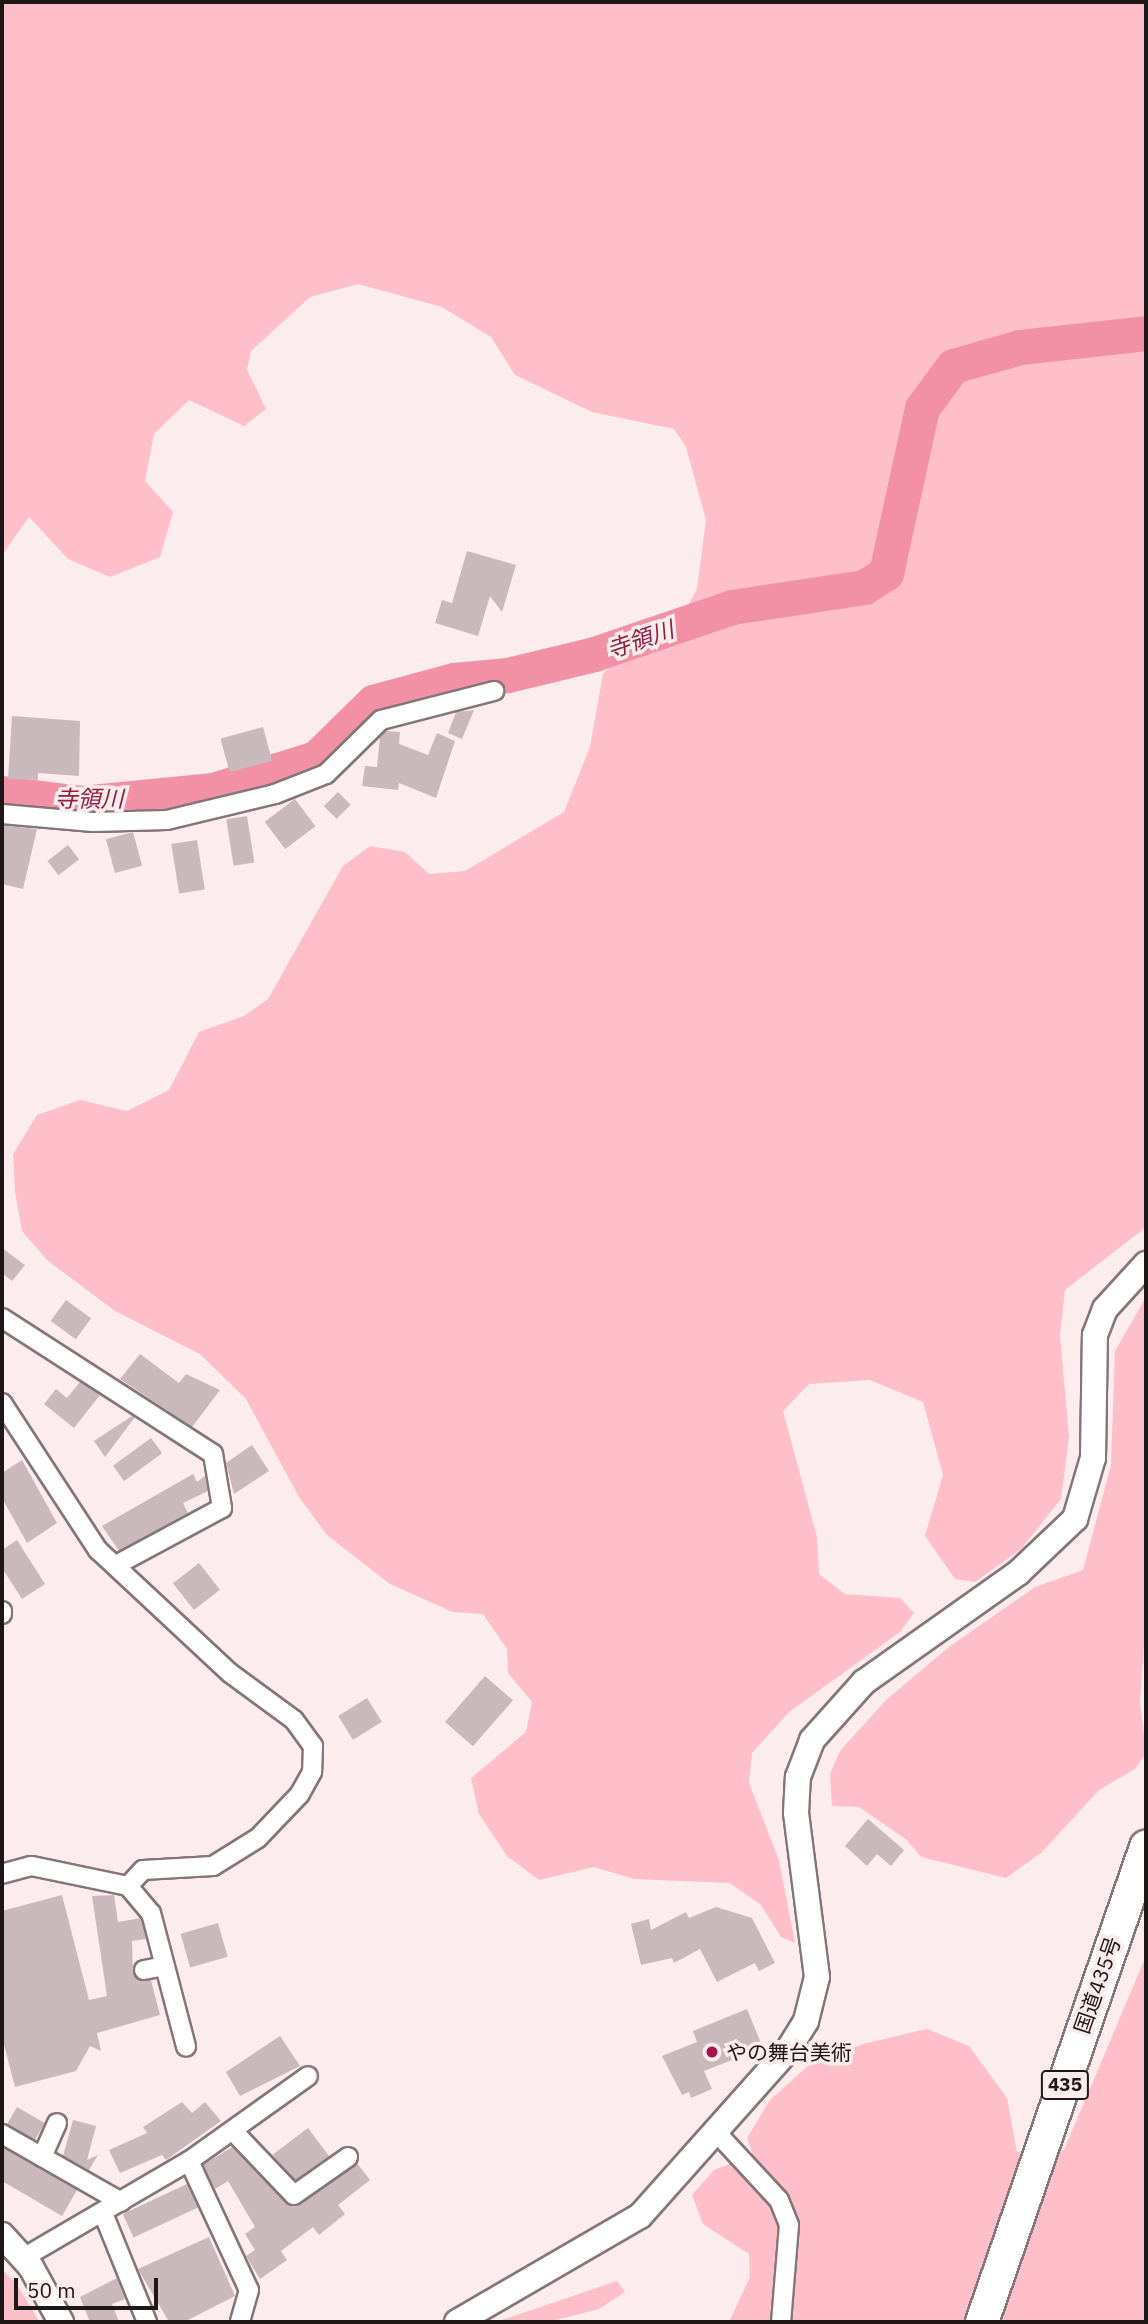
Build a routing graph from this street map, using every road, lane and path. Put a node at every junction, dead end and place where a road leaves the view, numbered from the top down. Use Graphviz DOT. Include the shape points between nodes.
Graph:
graph roads {
  1 [pos="495,691"];
  2 [pos="2,814"];
  3 [pos="1146,1264"];
  4 [pos="2,1318"];
  5 [pos="2,1403"];
  6 [pos="116,1565"];
  7 [pos="1146,1847"];
  8 [pos="2,1874"];
  9 [pos="128,1886"];
  10 [pos="165,1966"];
  11 [pos="144,1970"];
  12 [pos="186,2046"];
  13 [pos="308,2076"];
  14 [pos="57,2123"];
  15 [pos="233,2131"];
  16 [pos="717,2133"];
  17 [pos="2,2134"];
  18 [pos="42,2157"];
  19 [pos="348,2157"];
  20 [pos="189,2161"];
  21 [pos="121,2202"];
  22 [pos="103,2213"];
  23 [pos="2,2235"];
  24 [pos="23,2258"];
  25 [pos="61,2322"];
  26 [pos="147,2322"];
  27 [pos="240,2322"];
  28 [pos="457,2322"];
  29 [pos="781,2322"];
  30 [pos="982,2322"];
  1 -- 2 [label="street" via="381,720 326,774 275,794 167,820 93,822"];
  3 -- 16 [label="street" via="1105,1309 1095,1335 1093,1458 1075,1519 1018,1573 864,1682 812,1740 798,1777 796,1813 816,1953 812,2000 788,2050"];
  4 -- 6 [label="street" via="213,1454 222,1508"];
  5 -- 6 [label="street" via="98,1550"];
  6 -- 9 [label="street" via="230,1674 294,1720 313,1746 312,1772 300,1794 258,1838 213,1866 143,1870"];
  7 -- 30 [label="highway, 国道435号 / 435"];
  8 -- 9 [label="street" via="31,1866"];
  9 -- 10 [label="street" via="151,1913"];
  10 -- 11 [label="street"];
  10 -- 12 [label="street"];
  13 -- 15 [label="street"];
  14 -- 18 [label="street"];
  15 -- 19 [label="street" via="294,2195"];
  15 -- 20 [label="street"];
  16 -- 28 [label="street" via="668,2189 610,2238"];
  16 -- 29 [label="street" via="779,2200 789,2225"];
  17 -- 18 [label="street"];
  18 -- 21 [label="street"];
  20 -- 21 [label="street"];
  20 -- 27 [label="street" via="250,2290"];
  21 -- 22 [label="street"];
  22 -- 24 [label="street"];
  22 -- 26 [label="street"];
  23 -- 24 [label="street"];
  24 -- 25 [label="street"];
}
